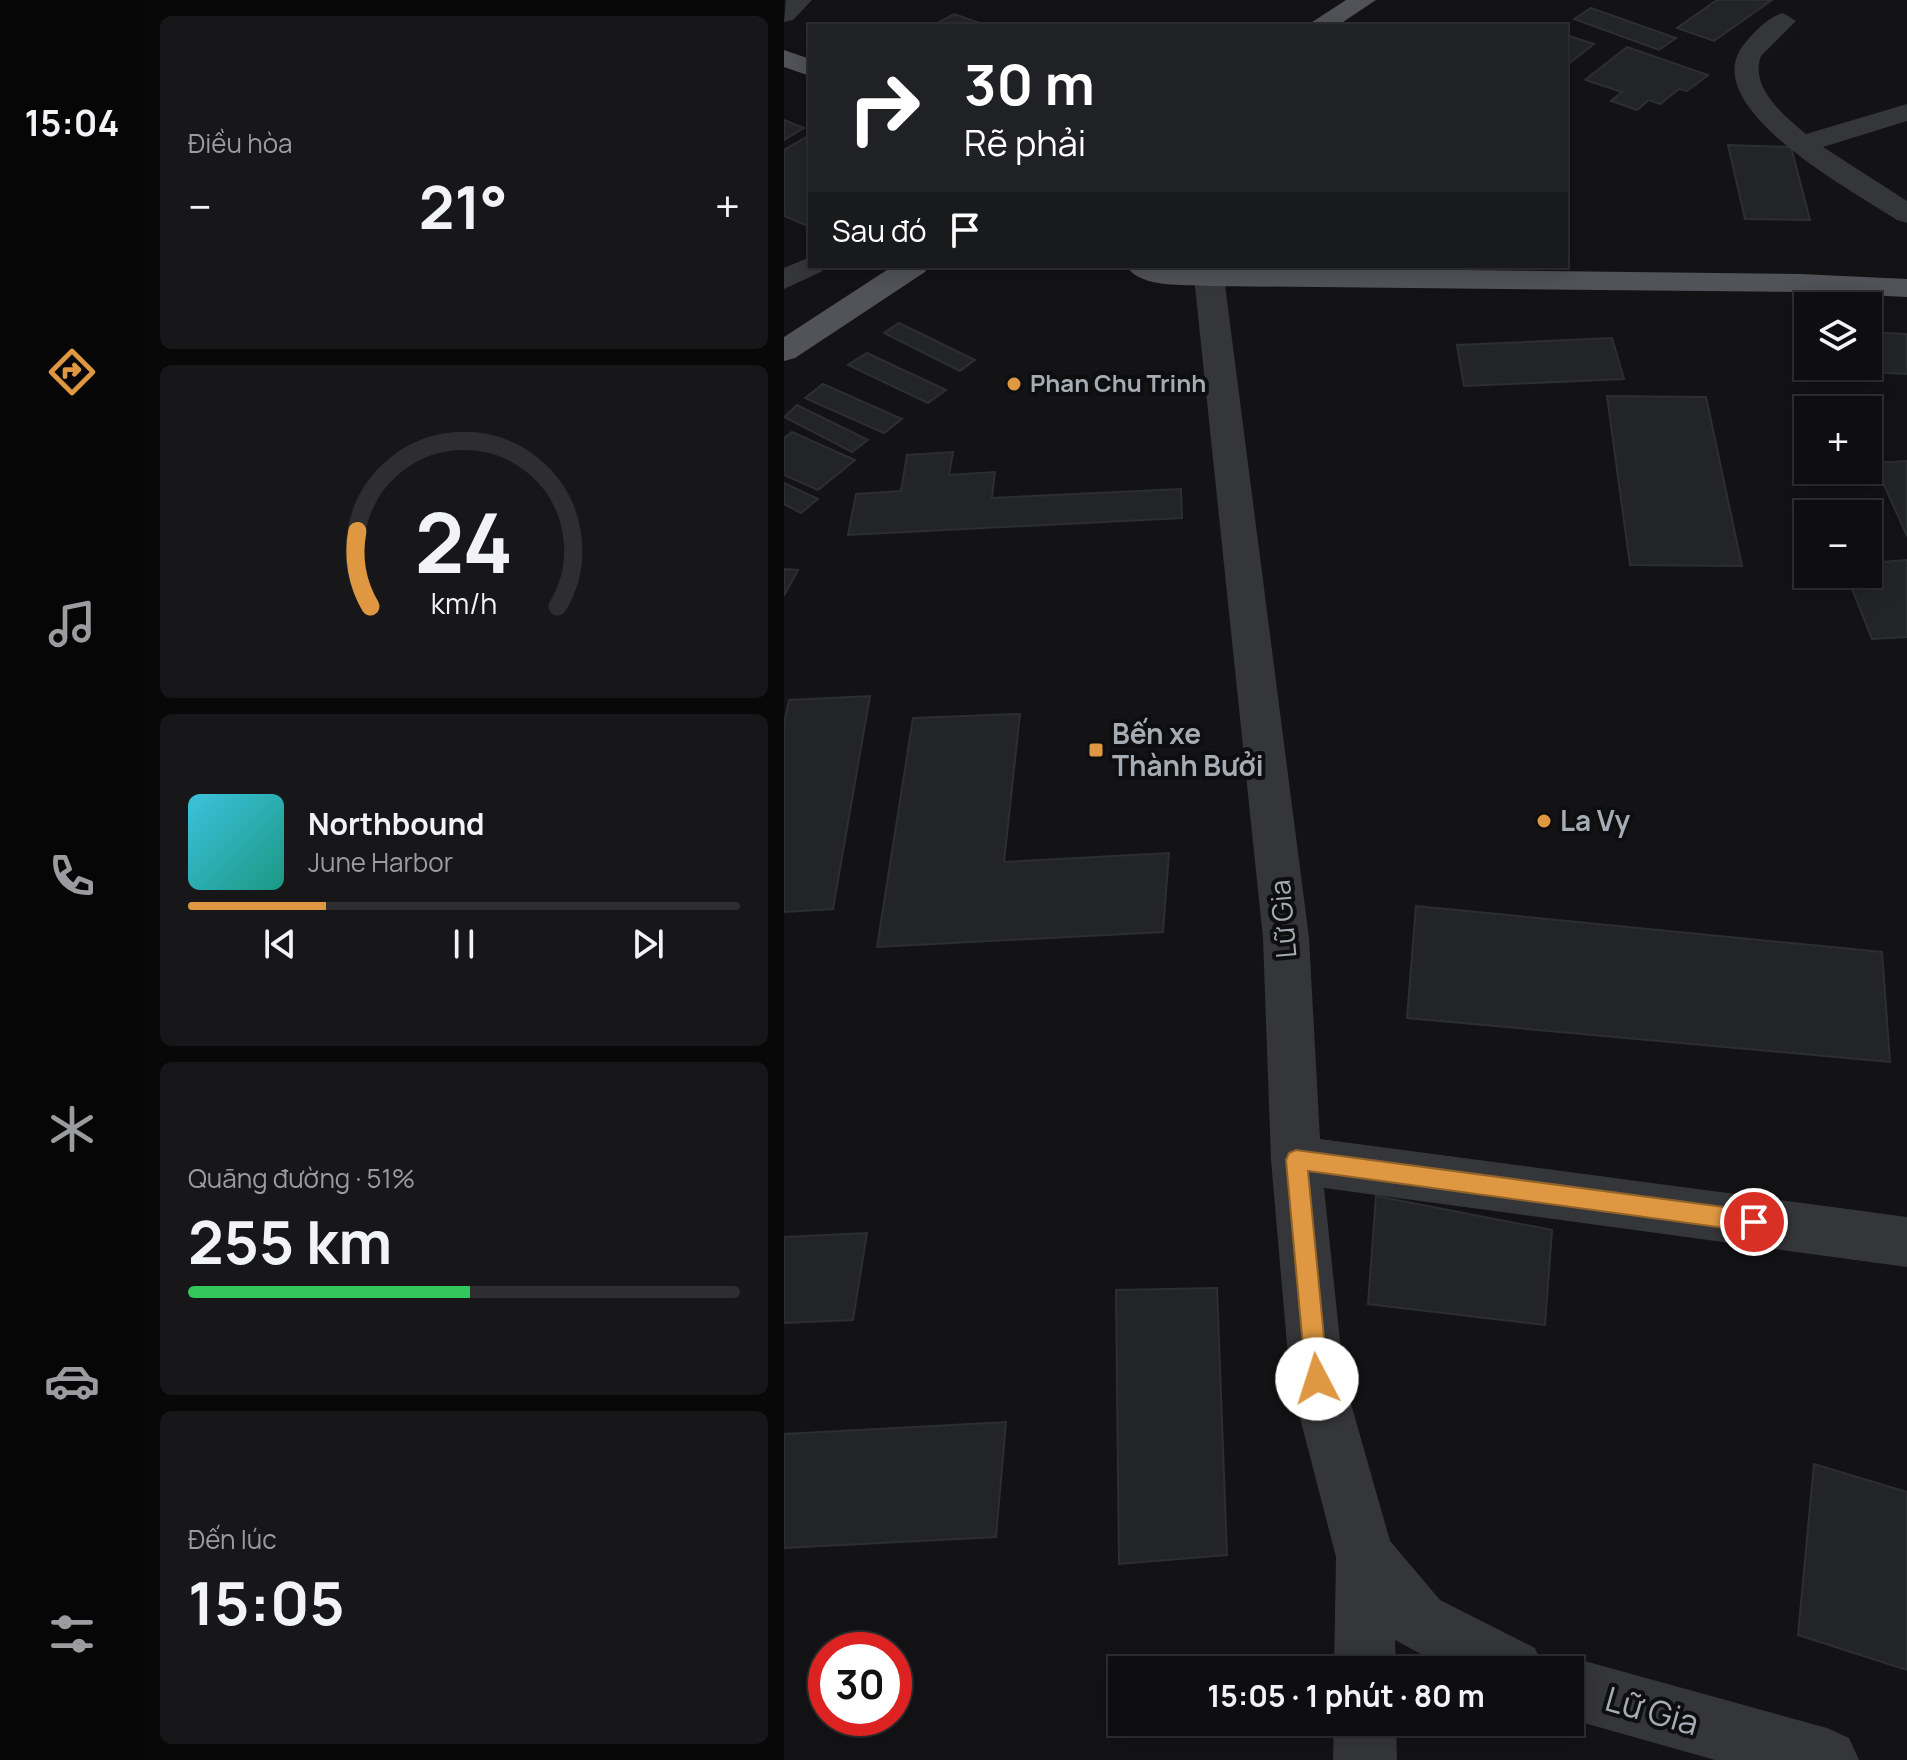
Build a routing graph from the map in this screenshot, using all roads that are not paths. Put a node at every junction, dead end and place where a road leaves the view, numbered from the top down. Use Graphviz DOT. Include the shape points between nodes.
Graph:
graph roads {
  1 [pos="800,0"];
  2 [pos="1364,0"];
  3 [pos="784,15"];
  4 [pos="1783,21"];
  5 [pos="1322,24"];
  6 [pos="784,58"];
  7 [pos="808,67"];
  8 [pos="1907,112"];
  9 [pos="1802,144"];
  10 [pos="1907,180"];
  11 [pos="1873,190"];
  12 [pos="1907,214"];
  13 [pos="808,267"];
  14 [pos="903,268"];
  15 [pos="1144,268"];
  16 [pos="1207,272"];
  17 [pos="784,280"];
  18 [pos="1907,288"];
  19 [pos="784,351"];
  20 [pos="1296,1160"];
  21 [pos="1907,1242"];
  22 [pos="1365,1557"];
  23 [pos="1365,1656"];
  24 [pos="1486,1656"];
  25 [pos="1584,1692"];
  26 [pos="1365,1736"];
  27 [pos="1365,1760"];
  28 [pos="1827,1760"];
  1 -- 3 [label="street"];
  2 -- 5 [label="main road"];
  4 -- 9 [label="street" via="1748,55 1745,66 1752,95"];
  6 -- 7 [label="main road"];
  8 -- 9 [label="street"];
  9 -- 11 [label="street"];
  10 -- 11 [label="street"];
  11 -- 12 [label="street"];
  13 -- 17 [label="street"];
  14 -- 19 [label="main road"];
  15 -- 16 [label="main road"];
  16 -- 18 [label="main road"];
  16 -- 20 [label="street, Lữ Gia" via="1286,938"];
  20 -- 21 [label="street"];
  20 -- 22 [label="street, Lữ Gia" via="1317,1379"];
  22 -- 23 [label="street, Lữ Gia"];
  22 -- 24 [label="street, Lữ Gia" via="1419,1621"];
  25 -- 28 [label="street, Lữ Gia"];
  26 -- 27 [label="street"];
}
